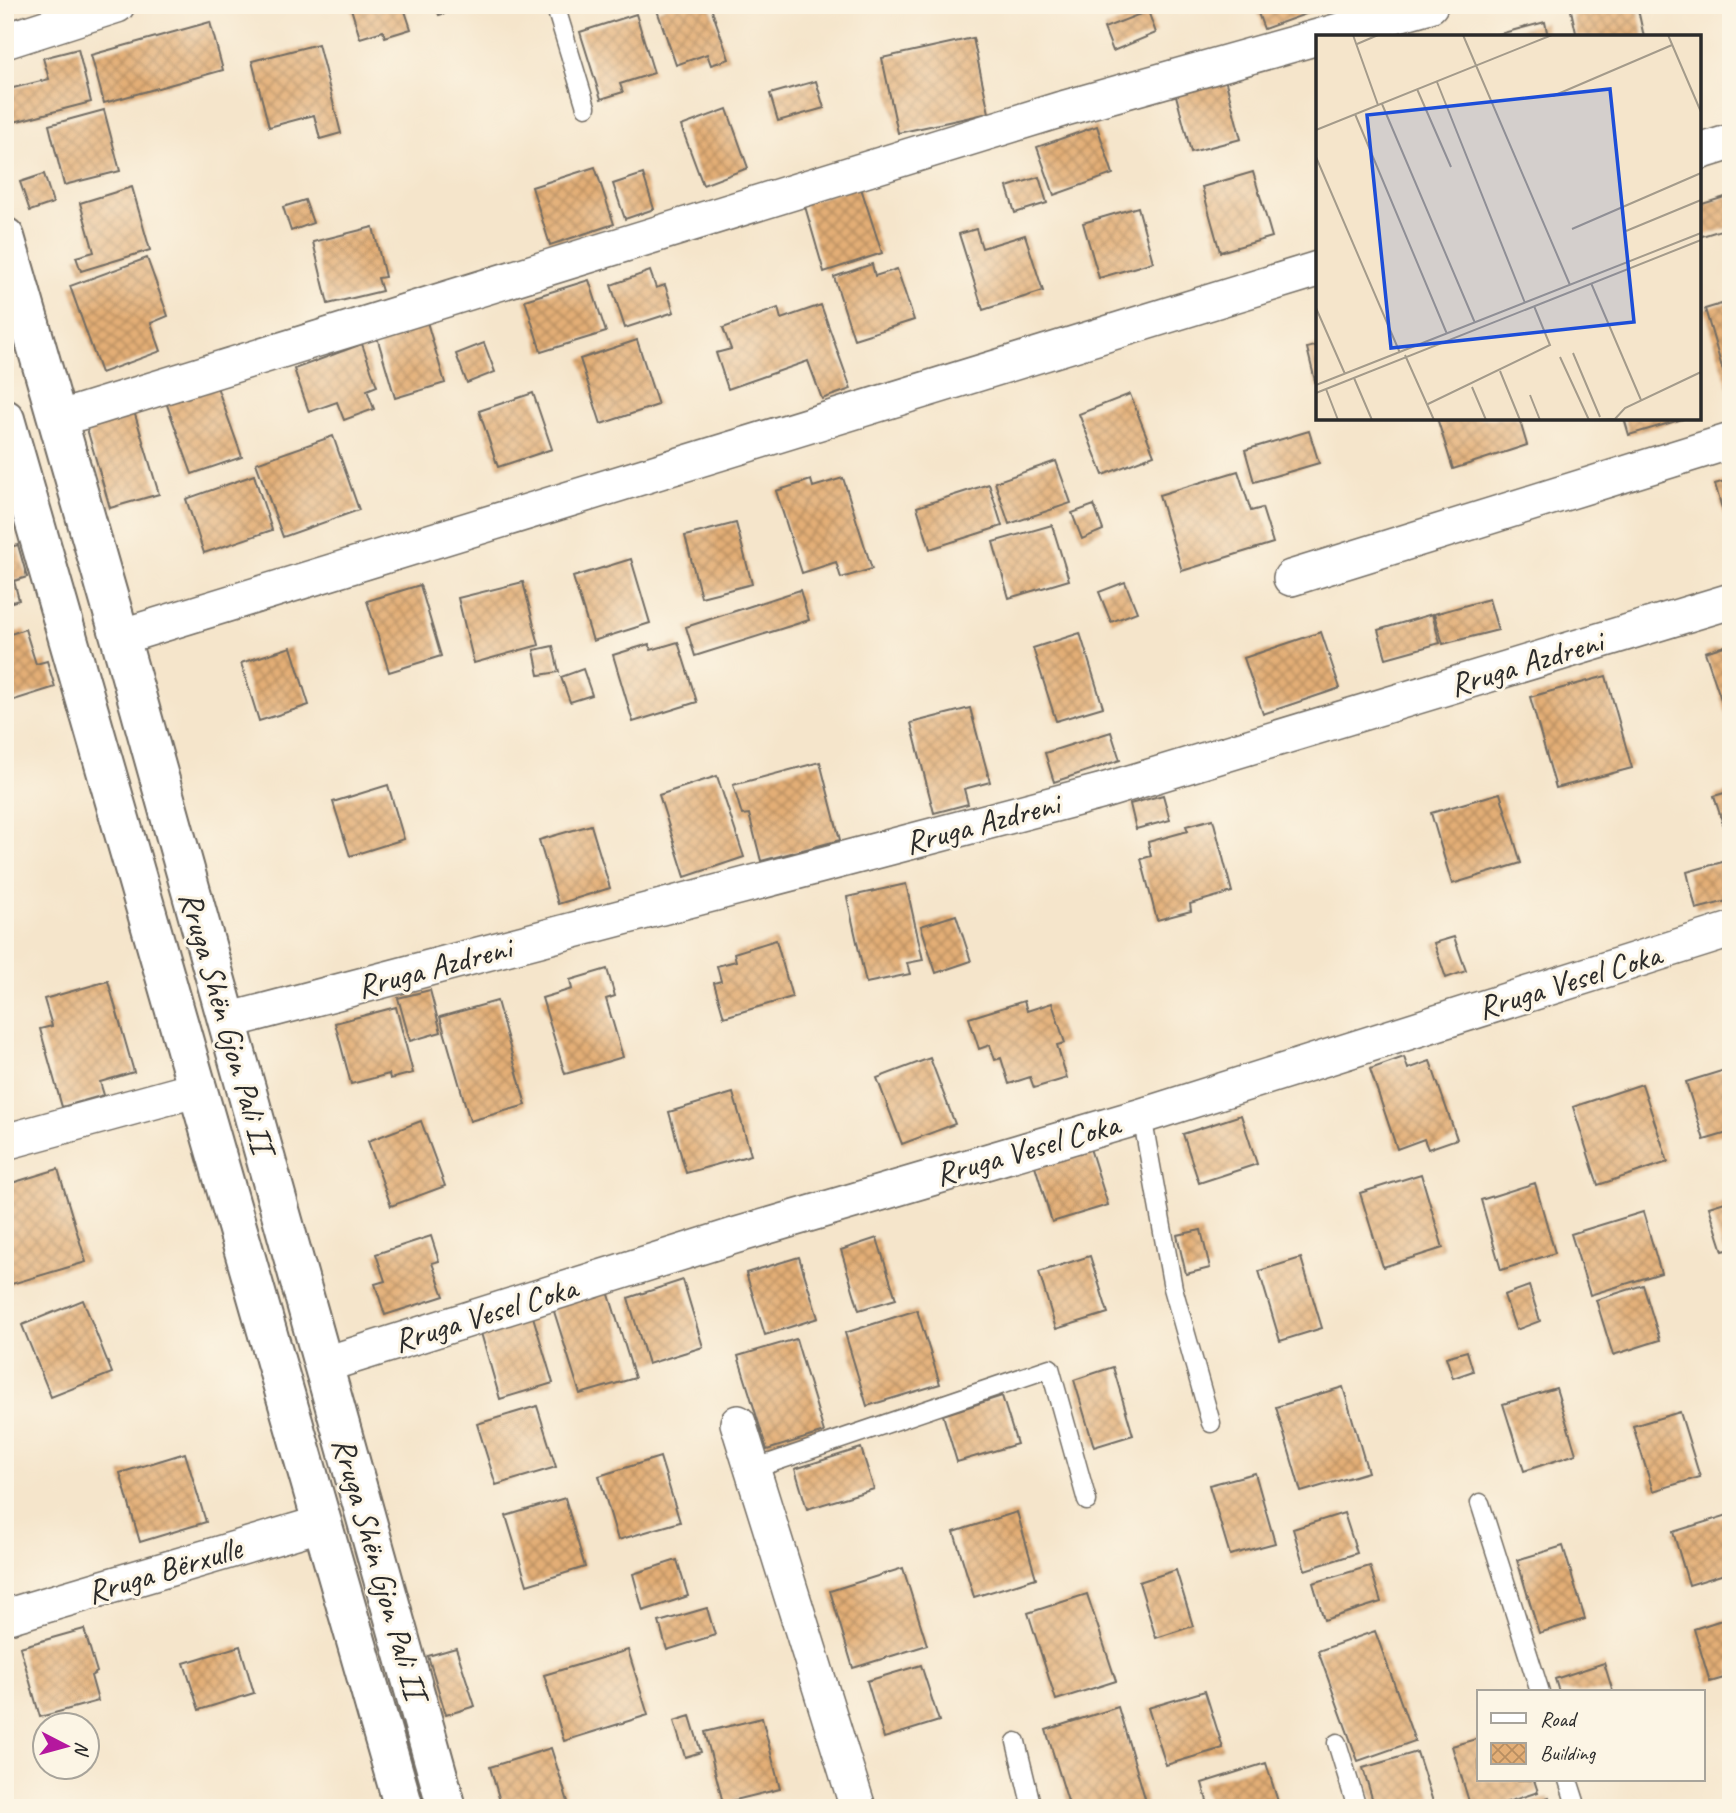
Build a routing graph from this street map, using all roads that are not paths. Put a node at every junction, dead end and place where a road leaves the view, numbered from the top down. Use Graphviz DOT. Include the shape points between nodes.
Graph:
graph roads {
  1 [pos="117,5"];
  2 [pos="555,5"];
  3 [pos="1430,5"];
  4 [pos="1325,35"];
  5 [pos="1316,38"];
  6 [pos="5,41"];
  7 [pos="586,107"];
  8 [pos="1731,142"];
  9 [pos="1701,151"];
  10 [pos="5,237"];
  11 [pos="1316,270"];
  12 [pos="5,419"];
  13 [pos="58,419"];
  14 [pos="1731,441"];
  15 [pos="1291,578"];
  16 [pos="1731,601"];
  17 [pos="120,637"];
  18 [pos="1731,930"];
  19 [pos="227,1021"];
  20 [pos="198,1089"];
  21 [pos="1142,1116"];
  22 [pos="5,1142"];
  23 [pos="323,1365"];
  24 [pos="738,1423"];
  25 [pos="1211,1423"];
  26 [pos="753,1469"];
  27 [pos="1087,1502"];
  28 [pos="1480,1503"];
  29 [pos="323,1523"];
  30 [pos="5,1617"];
  31 [pos="1539,1690"];
  32 [pos="1016,1742"];
  33 [pos="1337,1743"];
  34 [pos="1569,1782"];
  35 [pos="404,1808"];
  36 [pos="447,1808"];
  37 [pos="858,1808"];
  38 [pos="1032,1808"];
  39 [pos="1357,1808"];
  40 [pos="1577,1808"];
  1 -- 6 [label="street"];
  2 -- 7 [label="lane"];
  3 -- 4 [label="street"];
  5 -- 13 [label="street" via="1049,113"];
  8 -- 9 [label="street"];
  10 -- 13 [label="street, Rruga Shën Gjon Pali II"];
  11 -- 17 [label="street"];
  12 -- 20 [label="street, Rruga Shën Gjon Pali II"];
  13 -- 17 [label="street, Rruga Shën Gjon Pali II"];
  14 -- 15 [label="street"];
  16 -- 19 [label="street, Rruga Azdreni" via="1100,792"];
  17 -- 19 [label="street, Rruga Shën Gjon Pali II"];
  18 -- 21 [label="street, Rruga Vesel Coka"];
  19 -- 23 [label="street, Rruga Shën Gjon Pali II"];
  20 -- 22 [label="street"];
  20 -- 29 [label="street, Rruga Shën Gjon Pali II"];
  21 -- 23 [label="street, Rruga Vesel Coka" via="734,1236"];
  21 -- 25 [label="lane" via="1173,1288"];
  23 -- 36 [label="street, Rruga Shën Gjon Pali II"];
  24 -- 26 [label="street"];
  26 -- 27 [label="lane" via="1049,1368"];
  26 -- 37 [label="street"];
  28 -- 31 [label="lane"];
  29 -- 30 [label="street, Rruga Bërxulle"];
  29 -- 35 [label="street, Rruga Shën Gjon Pali II"];
  32 -- 38 [label="lane"];
  33 -- 39 [label="lane"];
  34 -- 40 [label="lane"];
}
